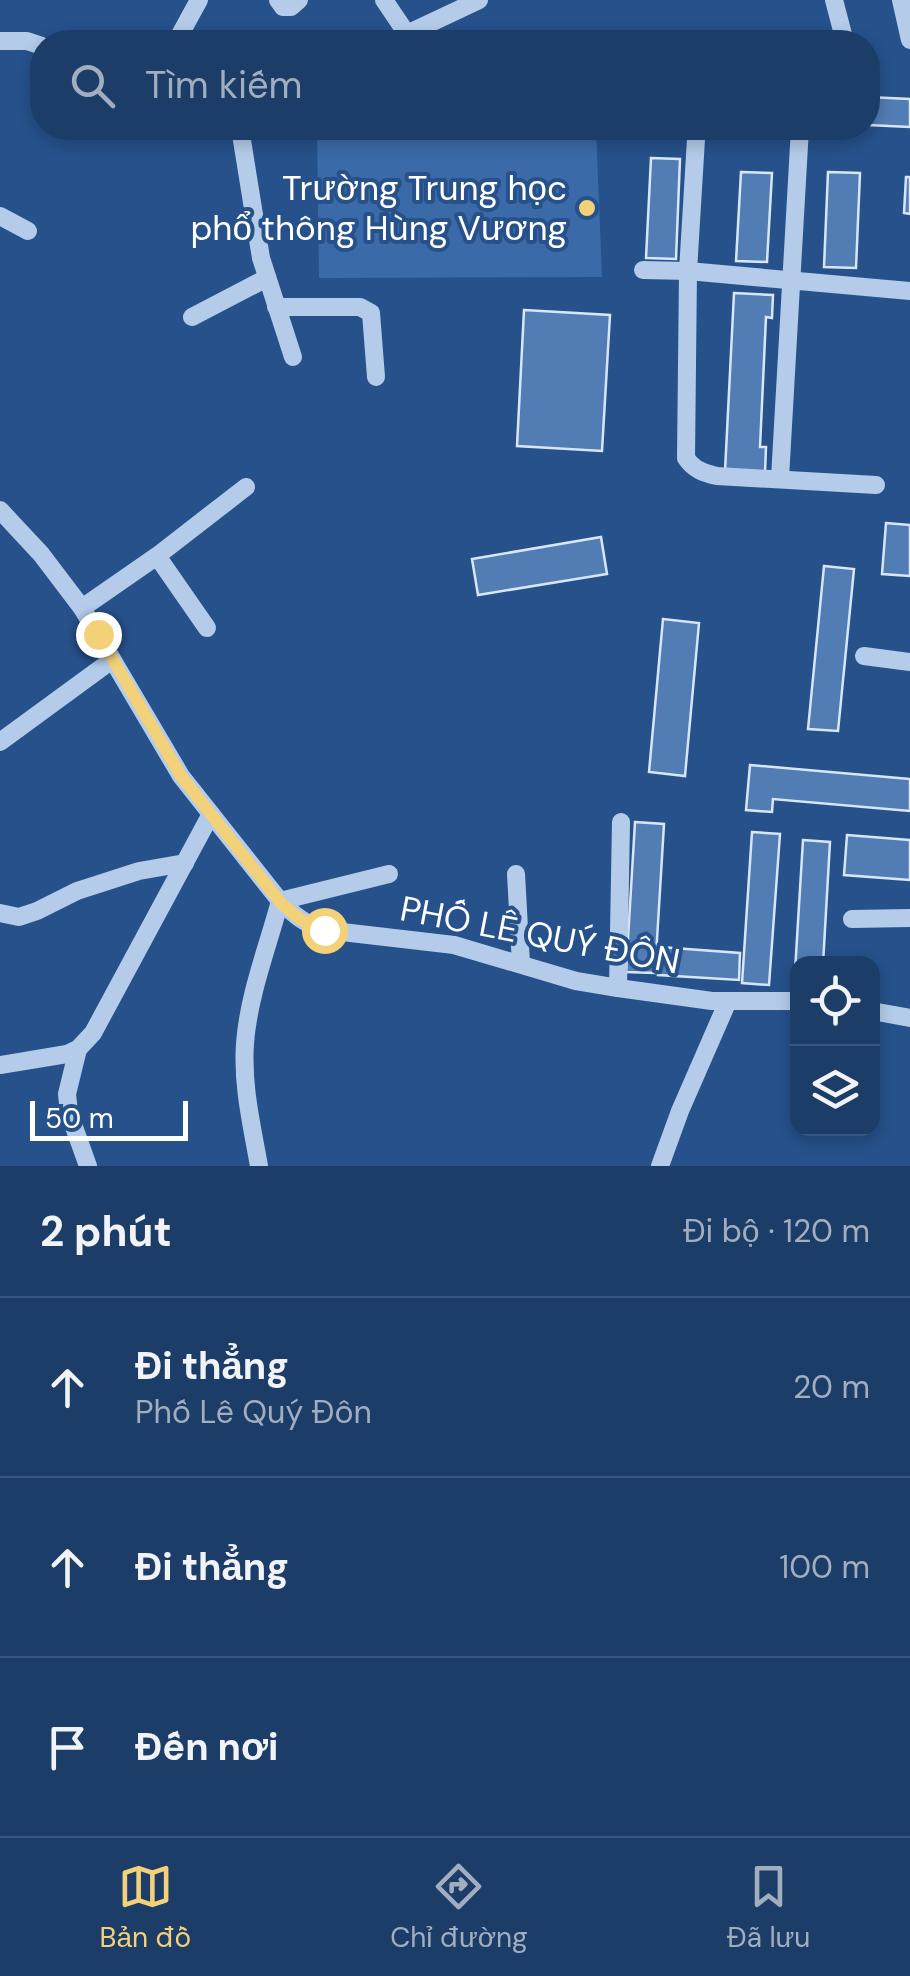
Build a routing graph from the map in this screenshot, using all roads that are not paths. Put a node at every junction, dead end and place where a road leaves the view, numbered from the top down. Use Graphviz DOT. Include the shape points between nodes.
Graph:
graph roads {
  1 [pos="200,0"];
  2 [pos="278,0"];
  3 [pos="300,0"];
  4 [pos="384,0"];
  5 [pos="478,0"];
  6 [pos="834,0"];
  7 [pos="900,0"];
  8 [pos="187,24"];
  9 [pos="183,30"];
  10 [pos="191,30"];
  11 [pos="400,30"];
  12 [pos="420,30"];
  13 [pos="843,30"];
  14 [pos="910,40"];
  15 [pos="0,41"];
  16 [pos="30,42"];
  17 [pos="242,140"];
  18 [pos="696,140"];
  19 [pos="799,140"];
  20 [pos="0,216"];
  21 [pos="28,231"];
  22 [pos="643,270"];
  23 [pos="688,271"];
  24 [pos="267,278"];
  25 [pos="789,281"];
  26 [pos="910,291"];
  27 [pos="276,306"];
  28 [pos="192,318"];
  29 [pos="293,357"];
  30 [pos="376,377"];
  31 [pos="780,478"];
  32 [pos="876,485"];
  33 [pos="246,487"];
  34 [pos="0,510"];
  35 [pos="157,556"];
  36 [pos="82,608"];
  37 [pos="207,628"];
  38 [pos="864,656"];
  39 [pos="112,660"];
  40 [pos="910,662"];
  41 [pos="0,742"];
  42 [pos="211,814"];
  43 [pos="622,822"];
  44 [pos="185,863"];
  45 [pos="390,874"];
  46 [pos="516,874"];
  47 [pos="280,902"];
  48 [pos="0,912"];
  49 [pos="910,918"];
  50 [pos="852,920"];
  51 [pos="521,964"];
  52 [pos="618,988"];
  53 [pos="728,1001"];
  54 [pos="790,1001"];
  55 [pos="880,1013"];
  56 [pos="910,1018"];
  57 [pos="78,1048"];
  58 [pos="0,1065"];
  59 [pos="88,1166"];
  60 [pos="259,1166"];
  61 [pos="660,1166"];
  1 -- 8 [label="street"];
  2 -- 3 [label="street" via="290,7"];
  4 -- 11 [label="street"];
  5 -- 12 [label="street"];
  6 -- 13 [label="street"];
  7 -- 14 [label="street"];
  8 -- 9 [label="street"];
  8 -- 10 [label="street"];
  15 -- 16 [label="street"];
  17 -- 24 [label="street"];
  18 -- 23 [label="street"];
  19 -- 25 [label="street"];
  20 -- 21 [label="street"];
  22 -- 23 [label="street"];
  23 -- 25 [label="street"];
  23 -- 31 [label="street" via="686,458 718,476"];
  24 -- 27 [label="street"];
  24 -- 28 [label="street"];
  25 -- 26 [label="street"];
  25 -- 31 [label="street"];
  27 -- 29 [label="street"];
  27 -- 30 [label="street" via="366,309"];
  31 -- 32 [label="street"];
  33 -- 35 [label="street"];
  34 -- 36 [label="street, PHỐ LÊ QUÝ ĐÔN"];
  35 -- 36 [label="street"];
  35 -- 37 [label="street"];
  36 -- 39 [label="street, PHỐ LÊ QUÝ ĐÔN"];
  38 -- 40 [label="street"];
  39 -- 41 [label="street"];
  39 -- 42 [label="street, PHỐ LÊ QUÝ ĐÔN" via="175,768"];
  42 -- 44 [label="street"];
  42 -- 47 [label="street, PHỐ LÊ QUÝ ĐÔN"];
  43 -- 52 [label="street"];
  44 -- 48 [label="street" via="140,871 19,917"];
  44 -- 57 [label="street" via="94,1033"];
  45 -- 47 [label="street"];
  46 -- 51 [label="street"];
  47 -- 51 [label="street, PHỐ LÊ QUÝ ĐÔN" via="324,930 454,944"];
  47 -- 60 [label="street" via="245,1042"];
  49 -- 50 [label="street"];
  51 -- 52 [label="street, PHỐ LÊ QUÝ ĐÔN"];
  52 -- 53 [label="street, PHỐ LÊ QUÝ ĐÔN"];
  53 -- 54 [label="street, PHỐ LÊ QUÝ ĐÔN"];
  53 -- 61 [label="street"];
  55 -- 56 [label="street"];
  57 -- 58 [label="street"];
  57 -- 59 [label="street" via="67,1094"];
}
